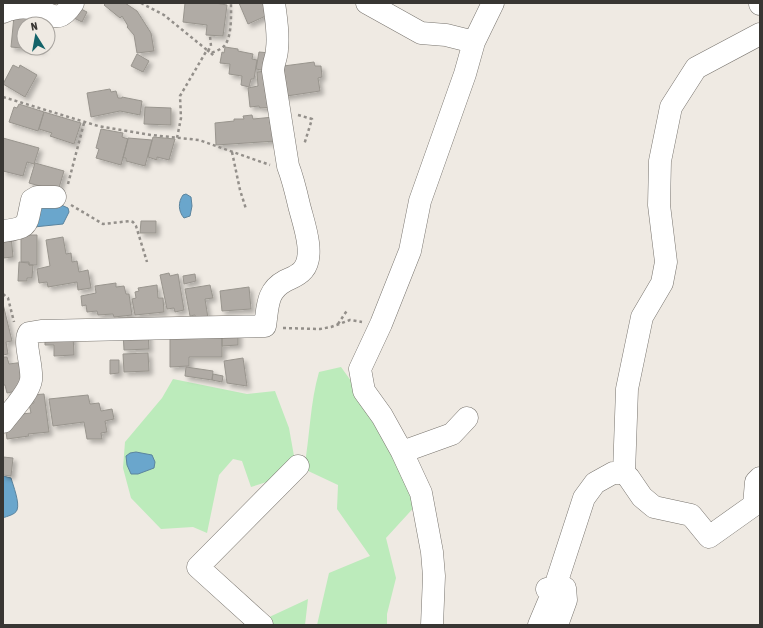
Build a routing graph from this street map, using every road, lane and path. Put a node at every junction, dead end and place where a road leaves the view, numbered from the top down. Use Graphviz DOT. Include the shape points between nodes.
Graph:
graph roads {
  1 [pos="72,3"];
  2 [pos="141,3"];
  3 [pos="232,3"];
  4 [pos="274,3"];
  5 [pos="367,3"];
  6 [pos="493,3"];
  7 [pos="3,12"];
  8 [pos="760,34"];
  9 [pos="210,36"];
  10 [pos="474,42"];
  11 [pos="208,51"];
  12 [pos="211,53"];
  13 [pos="215,57"];
  14 [pos="3,98"];
  15 [pos="84,123"];
  16 [pos="177,138"];
  17 [pos="232,152"];
  18 [pos="291,173"];
  19 [pos="55,197"];
  20 [pos="246,210"];
  21 [pos="3,231"];
  22 [pos="147,262"];
  23 [pos="3,294"];
  24 [pos="348,309"];
  25 [pos="337,325"];
  26 [pos="380,325"];
  27 [pos="265,326"];
  28 [pos="27,337"];
  29 [pos="467,418"];
  30 [pos="3,422"];
  31 [pos="402,452"];
  32 [pos="298,466"];
  33 [pos="624,473"];
  34 [pos="760,478"];
  35 [pos="555,587"];
  36 [pos="262,625"];
  37 [pos="432,625"];
  38 [pos="527,625"];
  39 [pos="539,625"];
  40 [pos="557,625"];
  1 -- 7 [label="street" via="64,14 57,16 28,8"];
  2 -- 11 [label="path" via="164,15"];
  3 -- 12 [label="path" via="226,44 220,50"];
  4 -- 18 [label="street" via="278,44 273,71"];
  5 -- 10 [label="street" via="421,32"];
  6 -- 10 [label="street"];
  8 -- 33 [label="street" via="696,68 671,108 660,161 659,205 666,262 662,283 642,317 626,389"];
  9 -- 11 [label="path" via="211,46"];
  10 -- 26 [label="street" via="420,201 410,251"];
  11 -- 12 [label="path"];
  11 -- 16 [label="path" via="180,96 181,118"];
  12 -- 13 [label="path"];
  14 -- 15 [label="path"];
  15 -- 16 [label="path"];
  15 -- 19 [label="path" via="69,182 66,189"];
  16 -- 17 [label="path" via="199,140"];
  17 -- 18 [label="path"];
  17 -- 20 [label="path"];
  18 -- 27 [label="street" via="306,233 308,258 300,273 273,290"];
  19 -- 21 [label="street" via="37,196 32,200 24,227"];
  19 -- 22 [label="path" via="103,224 133,222"];
  23 -- 28 [label="path" via="8,298 14,324 18,331"];
  24 -- 25 [label="path"];
  25 -- 26 [label="path" via="353,320"];
  25 -- 27 [label="path" via="320,329"];
  26 -- 31 [label="street" via="360,368 364,391 382,416"];
  27 -- 28 [label="street" via="41,331 29,333"];
  28 -- 30 [label="street" via="32,369 31,380"];
  29 -- 31 [label="street" via="452,434"];
  31 -- 37 [label="street" via="421,493 432,552"];
  32 -- 36 [label="street" via="198,567"];
  33 -- 34 [label="street" via="642,497 654,507 691,515 709,537 754,505 756,482"];
  33 -- 35 [label="street" via="613,473 595,482 584,498"];
  35 -- 38 [label="street" via="542,591"];
  35 -- 39 [label="street"];
  35 -- 40 [label="street" via="565,588 566,600"];
}
